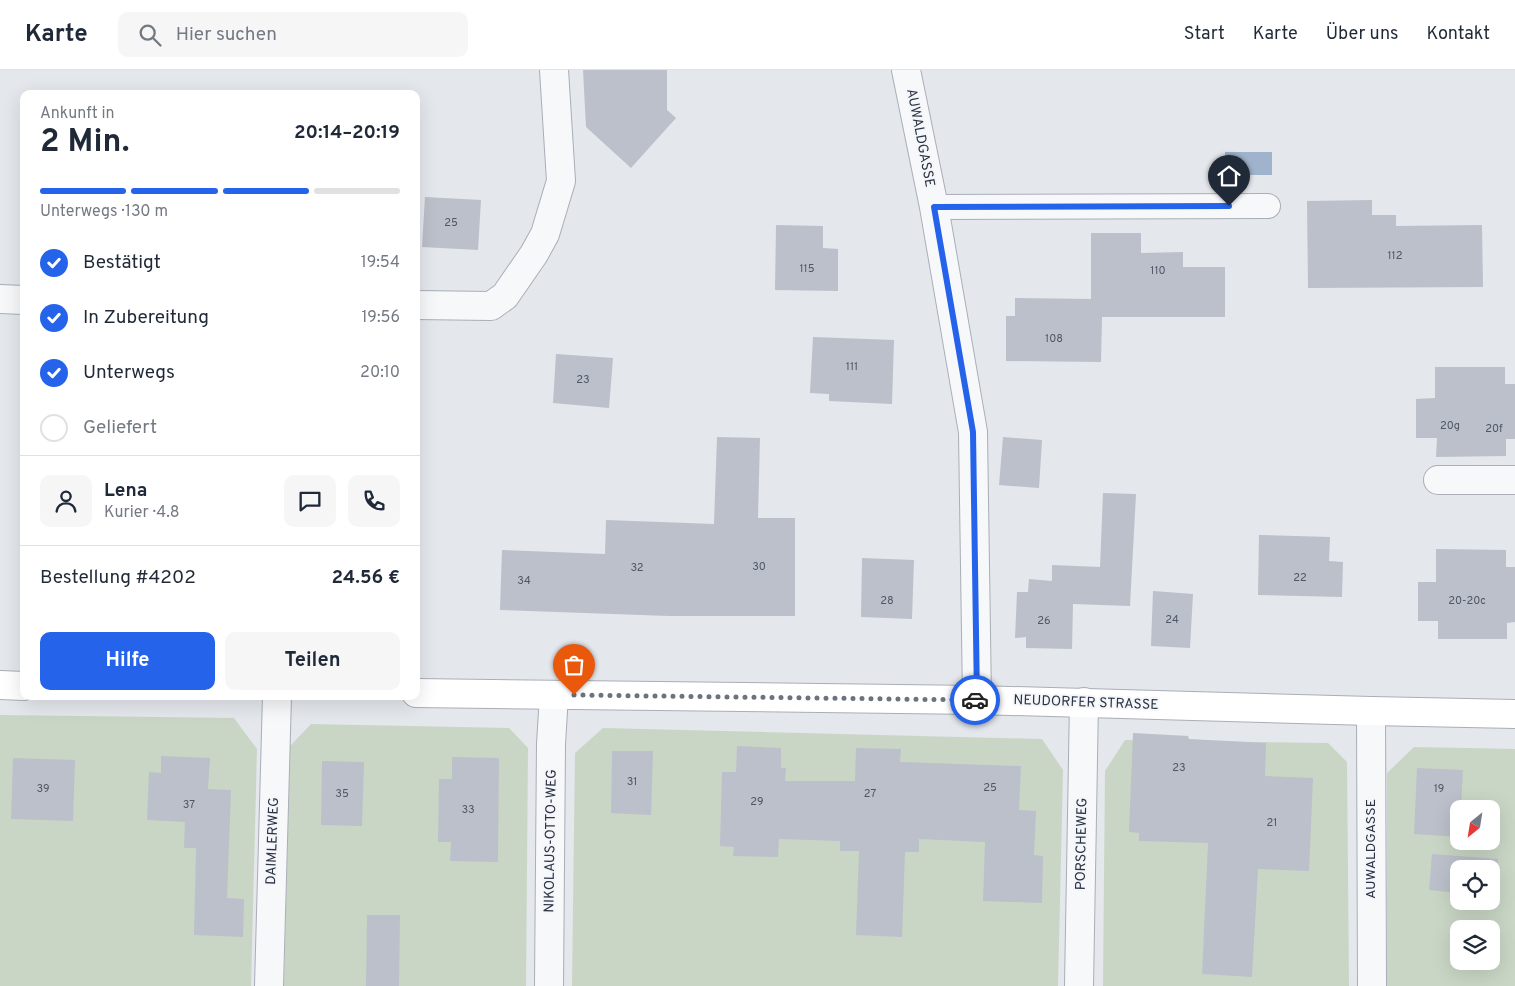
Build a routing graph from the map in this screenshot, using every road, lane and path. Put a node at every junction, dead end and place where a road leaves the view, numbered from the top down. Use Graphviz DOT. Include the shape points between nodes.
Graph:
graph roads {
  1 [pos="554,70"];
  2 [pos="906,70"];
  3 [pos="1268,206"];
  4 [pos="934,207"];
  5 [pos="0,299"];
  6 [pos="20,300"];
  7 [pos="420,305"];
  8 [pos="1438,480"];
  9 [pos="1515,480"];
  10 [pos="0,685"];
  11 [pos="20,686"];
  12 [pos="420,693"];
  13 [pos="554,695"];
  14 [pos="277,700"];
  15 [pos="977,700"];
  16 [pos="1084,702"];
  17 [pos="1371,711"];
  18 [pos="1515,714"];
  19 [pos="269,986"];
  20 [pos="549,986"];
  21 [pos="1079,986"];
  22 [pos="1372,986"];
  1 -- 7 [label="street" via="561,181 545,234 534,254 505,296 491,306"];
  2 -- 4 [label="street, AUWALDGASSE"];
  3 -- 4 [label="lane, AUWALDGASSE"];
  4 -- 15 [label="street, AUWALDGASSE" via="973,432"];
  5 -- 6 [label="street"];
  8 -- 9 [label="street"];
  10 -- 11 [label="street"];
  12 -- 13 [label="street, NEUDORFER STRASSE"];
  13 -- 15 [label="street, NEUDORFER STRASSE"];
  13 -- 20 [label="street, NIKOLAUS-OTTO-WEG"];
  14 -- 19 [label="street, DAIMLERWEG"];
  15 -- 16 [label="street, NEUDORFER STRASSE"];
  16 -- 17 [label="street, NEUDORFER STRASSE"];
  16 -- 21 [label="street, PORSCHEWEG"];
  17 -- 18 [label="street, NEUDORFER STRASSE"];
  17 -- 22 [label="street, AUWALDGASSE"];
}
